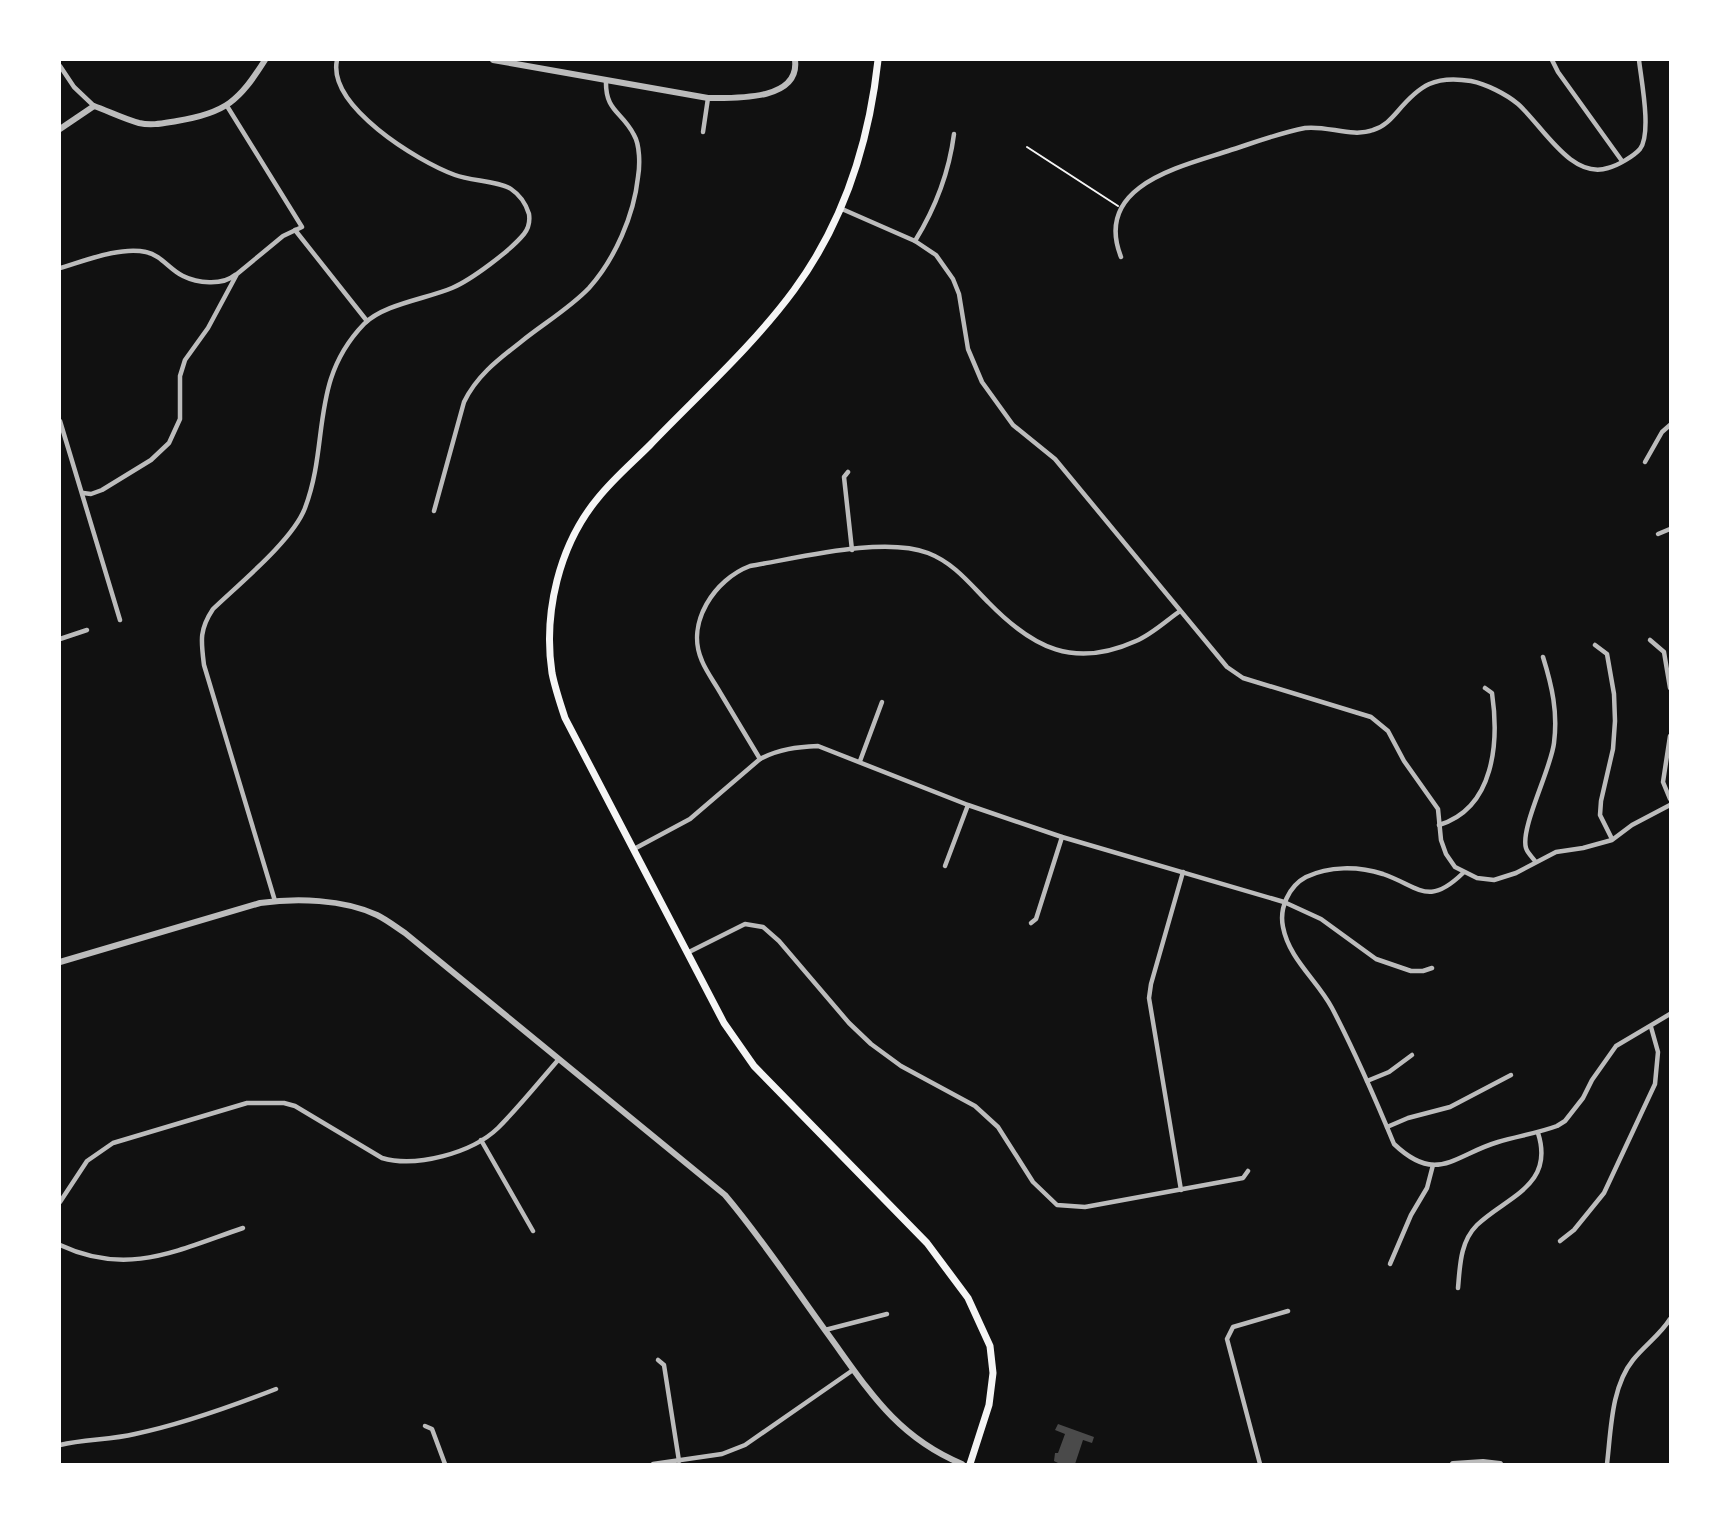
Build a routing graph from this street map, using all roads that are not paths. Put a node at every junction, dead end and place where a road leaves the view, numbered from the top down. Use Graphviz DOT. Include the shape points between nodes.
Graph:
graph roads {
  1 [pos="265,60"];
  2 [pos="337,60"];
  3 [pos="493,60"];
  4 [pos="795,60"];
  5 [pos="878,60"];
  6 [pos="1552,60"];
  7 [pos="1639,60"];
  8 [pos="60,66"];
  9 [pos="606,80"];
  10 [pos="708,97"];
  11 [pos="94,106"];
  12 [pos="227,106"];
  13 [pos="60,129"];
  14 [pos="703,132"];
  15 [pos="954,134"];
  16 [pos="1622,161"];
  17 [pos="842,208"];
  18 [pos="295,230"];
  19 [pos="915,242"];
  20 [pos="1121,257"];
  21 [pos="60,268"];
  22 [pos="237,274"];
  23 [pos="367,321"];
  24 [pos="60,422"];
  25 [pos="1671,425"];
  26 [pos="63,441"];
  27 [pos="1645,462"];
  28 [pos="848,472"];
  29 [pos="83,493"];
  30 [pos="433,511"];
  31 [pos="1671,529"];
  32 [pos="1658,534"];
  33 [pos="852,550"];
  34 [pos="1180,611"];
  35 [pos="120,620"];
  36 [pos="86,630"];
  37 [pos="60,639"];
  38 [pos="1650,640"];
  39 [pos="1595,645"];
  40 [pos="1543,657"];
  41 [pos="1485,688"];
  42 [pos="1671,688"];
  43 [pos="882,702"];
  44 [pos="1671,736"];
  45 [pos="760,759"];
  46 [pos="860,761"];
  47 [pos="1671,799"];
  48 [pos="968,805"];
  49 [pos="1671,805"];
  50 [pos="1439,825"];
  51 [pos="1062,837"];
  52 [pos="1612,840"];
  53 [pos="634,849"];
  54 [pos="1535,861"];
  55 [pos="945,866"];
  56 [pos="1183,872"];
  57 [pos="1464,873"];
  58 [pos="275,901"];
  59 [pos="1284,902"];
  60 [pos="1031,923"];
  61 [pos="687,953"];
  62 [pos="60,962"];
  63 [pos="1432,968"];
  64 [pos="1671,1014"];
  65 [pos="1651,1027"];
  66 [pos="1412,1055"];
  67 [pos="559,1059"];
  68 [pos="1511,1075"];
  69 [pos="1367,1081"];
  70 [pos="1387,1127"];
  71 [pos="1538,1133"];
  72 [pos="481,1140"];
  73 [pos="1433,1165"];
  74 [pos="1248,1171"];
  75 [pos="1181,1190"];
  76 [pos="60,1202"];
  77 [pos="243,1228"];
  78 [pos="533,1231"];
  79 [pos="1560,1241"];
  80 [pos="60,1245"];
  81 [pos="1390,1264"];
  82 [pos="1458,1288"];
  83 [pos="1288,1311"];
  84 [pos="887,1314"];
  85 [pos="1671,1320"];
  86 [pos="825,1330"];
  87 [pos="659,1360"];
  88 [pos="854,1369"];
  89 [pos="276,1389"];
  90 [pos="425,1426"];
  91 [pos="60,1446"];
  92 [pos="679,1461"];
  93 [pos="446,1465"];
  94 [pos="653,1465"];
  95 [pos="962,1465"];
  96 [pos="970,1465"];
  97 [pos="1260,1465"];
  98 [pos="1453,1465"];
  99 [pos="1500,1465"];
  100 [pos="1607,1465"];
  1 -- 12 [label="street" via="248,87"];
  2 -- 23 [label="street" via="340,86 371,125 454,175 509,187 524,202 529,217 524,233 481,270 453,287"];
  3 -- 9 [label="street"];
  4 -- 10 [label="street" via="791,79 777,91 742,98"];
  5 -- 17 [label="main road" via="863,144"];
  6 -- 16 [label="street"];
  7 -- 16 [label="street" via="1644,136 1640,149"];
  8 -- 11 [label="street"];
  9 -- 10 [label="street"];
  9 -- 30 [label="street" via="613,111 636,137 638,151 638,177 622,233 606,266 587,289 491,365 469,391"];
  10 -- 14 [label="street"];
  11 -- 12 [label="street" via="155,125 205,117"];
  11 -- 13 [label="street"];
  12 -- 18 [label="street" via="302,227"];
  15 -- 19 [label="street" via="942,190"];
  16 -- 20 [label="street" via="1607,169 1591,170 1571,161 1516,102 1472,82 1433,80 1412,93 1388,122 1373,131 1304,128 1172,169 1148,181 1127,200 1117,220"];
  17 -- 19 [label="street"];
  17 -- 53 [label="main road" via="794,291 597,499 571,542 554,590 550,619 558,698"];
  18 -- 22 [label="street"];
  18 -- 23 [label="street"];
  19 -- 34 [label="street" via="936,255 953,279 974,367 1013,425 1055,459"];
  21 -- 22 [label="street" via="114,253 145,251 183,276 210,283"];
  22 -- 29 [label="street" via="185,360 180,376 180,419 169,443 151,460 102,490"];
  23 -- 58 [label="street" via="338,360 327,389 314,476 300,519 270,556 213,609 201,635 204,665"];
  24 -- 26 [label="street"];
  25 -- 27 [label="street"];
  26 -- 29 [label="street"];
  28 -- 33 [label="street" via="844,477"];
  29 -- 35 [label="street"];
  31 -- 32 [label="street"];
  33 -- 34 [label="street" via="880,546 929,554 951,565 1026,637 1062,652 1108,651 1138,641"];
  33 -- 45 [label="street" via="738,570 712,595 704,610 697,635 701,661"];
  34 -- 50 [label="street" via="1227,667 1243,678 1371,716 1388,731 1438,809"];
  36 -- 37 [label="street"];
  38 -- 42 [label="street" via="1664,652"];
  39 -- 52 [label="street" via="1607,654 1614,694 1613,749 1600,815"];
  40 -- 54 [label="street" via="1556,724 1550,765 1525,834 1526,849"];
  41 -- 50 [label="street" via="1492,692 1496,720 1489,770 1471,807 1455,821"];
  43 -- 46 [label="street"];
  44 -- 47 [label="street" via="1663,782"];
  45 -- 46 [label="street" via="772,752 818,746"];
  45 -- 53 [label="street" via="690,819"];
  46 -- 48 [label="street"];
  48 -- 51 [label="street"];
  48 -- 55 [label="street"];
  49 -- 52 [label="street"];
  50 -- 57 [label="street" via="1446,854"];
  51 -- 56 [label="street"];
  51 -- 60 [label="street"];
  52 -- 54 [label="street"];
  53 -- 61 [label="main road"];
  54 -- 57 [label="street" via="1494,880"];
  56 -- 59 [label="street"];
  56 -- 75 [label="street" via="1149,998"];
  57 -- 59 [label="street" via="1449,887 1418,891 1383,874 1322,869 1298,881"];
  58 -- 62 [label="street"];
  58 -- 67 [label="street" via="325,902 378,916"];
  59 -- 63 [label="street" via="1340,931 1376,959 1411,971"];
  59 -- 69 [label="street" via="1282,924 1289,947 1330,1005"];
  61 -- 75 [label="street" via="745,924 763,928 871,1044 901,1066 966,1100 998,1127 1032,1182 1057,1205 1085,1207"];
  61 -- 96 [label="main road" via="724,1023 754,1066 927,1242 968,1298 990,1346 993,1373 989,1405"];
  64 -- 65 [label="street"];
  65 -- 71 [label="street" via="1616,1046 1565,1121"];
  65 -- 79 [label="street" via="1658,1052 1655,1084 1604,1193"];
  66 -- 69 [label="street"];
  67 -- 72 [label="street" via="496,1130"];
  67 -- 86 [label="street" via="725,1195"];
  68 -- 70 [label="street" via="1450,1107"];
  69 -- 70 [label="street"];
  70 -- 73 [label="street" via="1394,1144 1406,1155"];
  71 -- 73 [label="street"];
  71 -- 82 [label="street" via="1536,1175 1519,1195 1476,1226 1465,1243"];
  72 -- 76 [label="street" via="428,1161 393,1161 295,1106 247,1103 113,1143 87,1161"];
  72 -- 78 [label="street"];
  73 -- 81 [label="street" via="1427,1188"];
  74 -- 75 [label="street" via="1243,1178"];
  77 -- 80 [label="street" via="142,1261 109,1260"];
  83 -- 97 [label="street" via="1233,1327 1227,1339"];
  84 -- 86 [label="street"];
  85 -- 100 [label="street" via="1633,1360 1620,1383"];
  86 -- 88 [label="street"];
  87 -- 92 [label="street" via="664,1365"];
  88 -- 92 [label="street" via="745,1445"];
  88 -- 95 [label="street" via="901,1426"];
  89 -- 91 [label="street" via="138,1434"];
  90 -- 93 [label="street" via="432,1429"];
  92 -- 94 [label="street"];
  98 -- 99 [label="street"];
}
